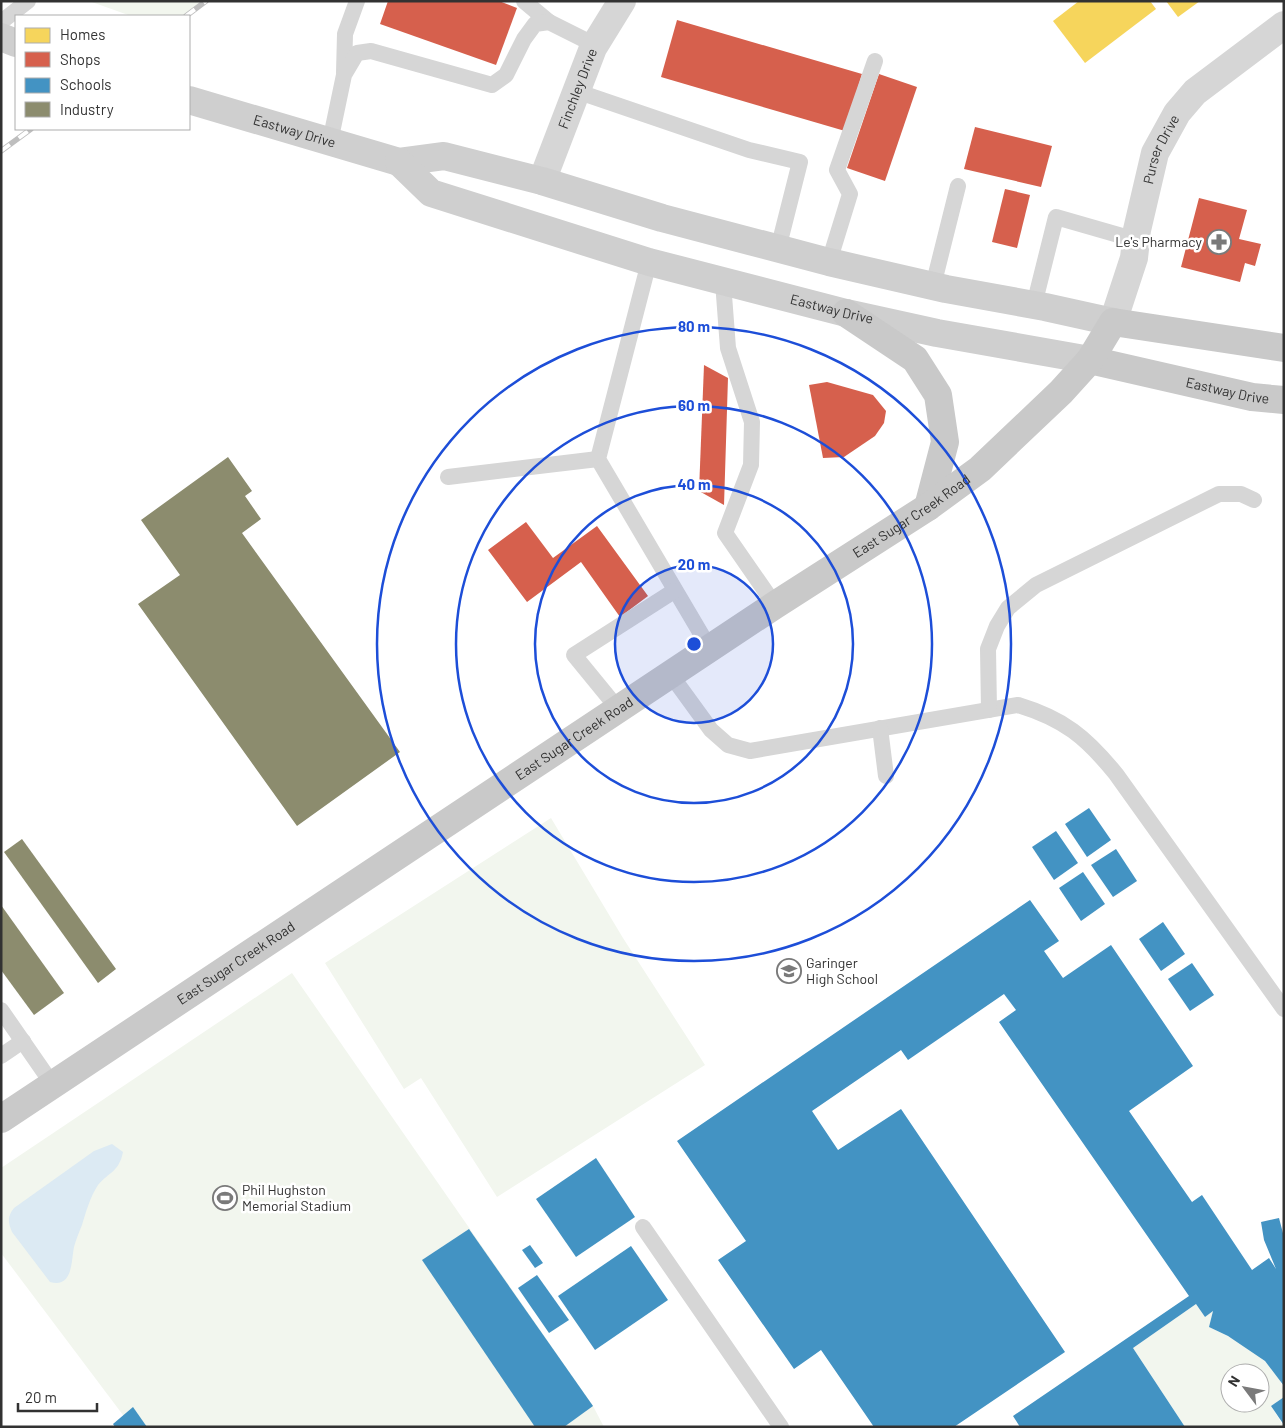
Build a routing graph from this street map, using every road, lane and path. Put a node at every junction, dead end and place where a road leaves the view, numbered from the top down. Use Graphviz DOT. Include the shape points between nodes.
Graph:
graph roads {
  1 [pos="28,1"];
  2 [pos="357,1"];
  3 [pos="524,1"];
  4 [pos="622,1"];
  5 [pos="1,22"];
  6 [pos="549,22"];
  7 [pos="1284,25"];
  8 [pos="1,37"];
  9 [pos="15,43"];
  10 [pos="595,45"];
  11 [pos="875,61"];
  12 [pos="344,75"];
  13 [pos="576,91"];
  14 [pos="190,100"];
  15 [pos="330,142"];
  16 [pos="399,162"];
  17 [pos="542,181"];
  18 [pos="958,186"];
  19 [pos="1136,240"];
  20 [pos="778,248"];
  21 [pos="649,262"];
  22 [pos="829,262"];
  23 [pos="723,282"];
  24 [pos="932,286"];
  25 [pos="1034,305"];
  26 [pos="846,313"];
  27 [pos="1114,322"];
  28 [pos="1284,348"];
  29 [pos="1090,360"];
  30 [pos="1284,400"];
  31 [pos="598,459"];
  32 [pos="448,477"];
  33 [pos="1254,500"];
  34 [pos="928,507"];
  35 [pos="674,591"];
  36 [pos="775,606"];
  37 [pos="710,649"];
  38 [pos="671,675"];
  39 [pos="619,710"];
  40 [pos="989,710"];
  41 [pos="880,728"];
  42 [pos="886,776"];
  43 [pos="1284,1009"];
  44 [pos="1,1010"];
  45 [pos="23,1041"];
  46 [pos="1,1056"];
  47 [pos="53,1085"];
  48 [pos="1,1119"];
  49 [pos="643,1227"];
  50 [pos="781,1427"];
  1 -- 5 [label="lane"];
  2 -- 12 [label="lane" via="345,34"];
  3 -- 6 [label="lane"];
  4 -- 10 [label="street, Finchley Drive"];
  6 -- 10 [label="lane"];
  6 -- 12 [label="lane" via="535,24 506,75 492,85 370,51 357,53"];
  7 -- 19 [label="street, Purser Drive" via="1182,105 1155,153"];
  8 -- 9 [label="main road"];
  10 -- 13 [label="street, Finchley Drive"];
  11 -- 22 [label="lane" via="837,170 850,194"];
  12 -- 15 [label="lane"];
  13 -- 17 [label="street, Finchley Drive"];
  13 -- 20 [label="lane" via="749,150 800,162"];
  14 -- 15 [label="main road, Eastway Drive"];
  15 -- 16 [label="main road, Eastway Drive"];
  16 -- 17 [label="main road, Eastway Drive" via="444,156"];
  16 -- 21 [label="main road, Eastway Drive" via="431,193"];
  17 -- 20 [label="main road, Eastway Drive" via="662,218"];
  18 -- 24 [label="lane"];
  19 -- 25 [label="lane" via="1056,217"];
  19 -- 27 [label="street, Purser Drive" via="1134,258"];
  20 -- 22 [label="main road, Eastway Drive"];
  21 -- 23 [label="main road, Eastway Drive"];
  21 -- 31 [label="lane"];
  22 -- 24 [label="main road, Eastway Drive"];
  23 -- 26 [label="main road, Eastway Drive"];
  23 -- 36 [label="lane" via="728,348 752,422 751,465 725,533"];
  24 -- 25 [label="main road, Eastway Drive"];
  25 -- 27 [label="main road, Eastway Drive"];
  26 -- 29 [label="main road, Eastway Drive" via="936,333"];
  26 -- 34 [label="main road" via="915,359 938,395 945,442"];
  27 -- 28 [label="main road, Eastway Drive"];
  27 -- 29 [label="main road, East Sugar Creek Road"];
  29 -- 30 [label="main road, Eastway Drive" via="1252,397"];
  29 -- 34 [label="main road, East Sugar Creek Road" via="980,469"];
  31 -- 32 [label="lane"];
  31 -- 35 [label="lane"];
  33 -- 40 [label="lane" via="1241,494 1219,494 1036,585 1008,608 988,649"];
  34 -- 36 [label="main road, East Sugar Creek Road"];
  35 -- 37 [label="lane"];
  35 -- 39 [label="lane" via="574,655"];
  36 -- 37 [label="main road, East Sugar Creek Road"];
  37 -- 38 [label="main road, East Sugar Creek Road"];
  38 -- 39 [label="main road, East Sugar Creek Road"];
  38 -- 41 [label="lane" via="711,730 728,745 750,751"];
  39 -- 47 [label="main road, East Sugar Creek Road"];
  40 -- 41 [label="lane"];
  40 -- 43 [label="lane" via="1018,705 1041,712 1067,726 1094,747"];
  41 -- 42 [label="lane"];
  44 -- 45 [label="lane"];
  45 -- 46 [label="lane"];
  45 -- 47 [label="lane"];
  47 -- 48 [label="main road, East Sugar Creek Road"];
  49 -- 50 [label="lane"];
}
